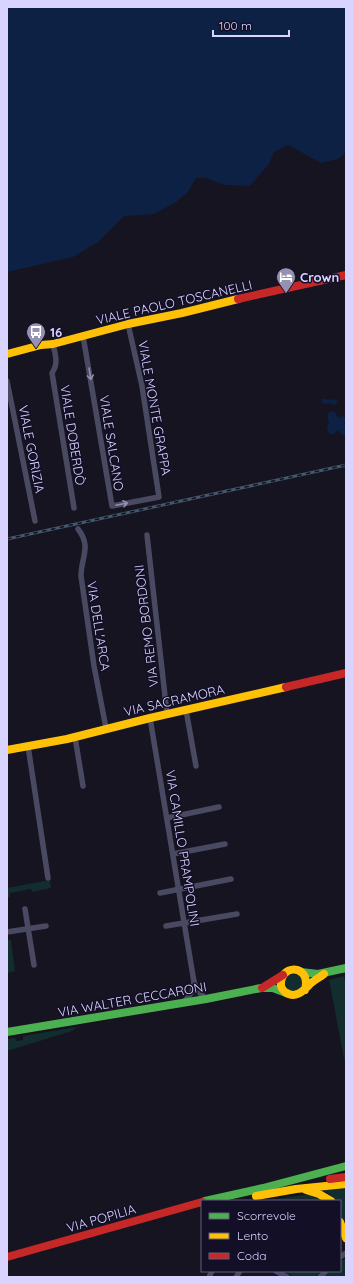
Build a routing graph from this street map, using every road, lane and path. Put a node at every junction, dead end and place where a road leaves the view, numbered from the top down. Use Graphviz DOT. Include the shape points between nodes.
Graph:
graph roads {
  1 [pos="346,275"];
  2 [pos="128,324"];
  3 [pos="83,336"];
  4 [pos="53,344"];
  5 [pos="7,354"];
  6 [pos="7,381"];
  7 [pos="159,497"];
  8 [pos="74,508"];
  9 [pos="35,521"];
  10 [pos="78,529"];
  11 [pos="147,535"];
  12 [pos="346,673"];
  13 [pos="186,710"];
  14 [pos="167,714"];
  15 [pos="150,718"];
  16 [pos="106,728"];
  17 [pos="75,737"];
  18 [pos="28,746"];
  19 [pos="7,750"];
  20 [pos="196,766"];
  21 [pos="83,786"];
  22 [pos="219,807"];
  23 [pos="167,818"];
  24 [pos="225,844"];
  25 [pos="173,854"];
  26 [pos="48,878"];
  27 [pos="231,879"];
  28 [pos="178,889"];
  29 [pos="160,892"];
  30 [pos="25,909"];
  31 [pos="237,914"];
  32 [pos="184,923"];
  33 [pos="46,926"];
  34 [pos="166,926"];
  35 [pos="28,928"];
  36 [pos="7,932"];
  37 [pos="34,965"];
  38 [pos="346,968"];
  39 [pos="301,972"];
  40 [pos="324,974"];
  41 [pos="283,975"];
  42 [pos="194,982"];
  43 [pos="261,988"];
  44 [pos="305,990"];
  45 [pos="286,994"];
  46 [pos="206,998"];
  47 [pos="184,1002"];
  48 [pos="7,1032"];
  49 [pos="346,1166"];
  50 [pos="346,1177"];
  51 [pos="346,1184"];
  52 [pos="296,1189"];
  53 [pos="264,1191"];
  54 [pos="211,1200"];
  55 [pos="235,1200"];
  56 [pos="330,1200"];
  57 [pos="201,1202"];
  58 [pos="201,1208"];
  59 [pos="341,1225"];
  60 [pos="346,1238"];
  61 [pos="7,1257"];
  62 [pos="7,1263"];
  63 [pos="278,1272"];
  64 [pos="287,1277"];
  1 -- 2 [label="street, VIALE PAOLO TOSCANELLI"];
  2 -- 3 [label="street, VIALE PAOLO TOSCANELLI"];
  2 -- 7 [label="street, VIALE MONTE GRAPPA" via="139,371"];
  3 -- 4 [label="street, VIALE PAOLO TOSCANELLI"];
  3 -- 7 [label="street, VIALE SALCANO, one-way" via="112,506"];
  4 -- 5 [label="street, VIALE PAOLO TOSCANELLI"];
  4 -- 8 [label="street, VIALE DOBERDÒ" via="57,361 52,373"];
  6 -- 9 [label="street, VIALE GORIZIA"];
  10 -- 16 [label="street, VIA DELL'ARCA" via="86,545 81,576"];
  11 -- 14 [label="street, VIA REMO BORDONI"];
  12 -- 13 [label="street, VIA SACRAMORA"];
  13 -- 14 [label="street, VIA SACRAMORA"];
  13 -- 20 [label="street"];
  14 -- 15 [label="street, VIA SACRAMORA"];
  15 -- 16 [label="street, VIA SACRAMORA"];
  15 -- 23 [label="street, VIA CAMILLO PRAMPOLINI"];
  16 -- 17 [label="street, VIA SACRAMORA"];
  17 -- 18 [label="street, VIA SACRAMORA"];
  17 -- 21 [label="street"];
  18 -- 19 [label="street, VIA SACRAMORA"];
  18 -- 26 [label="street"];
  22 -- 23 [label="street"];
  23 -- 25 [label="street, VIA CAMILLO PRAMPOLINI"];
  24 -- 25 [label="street"];
  25 -- 28 [label="street, VIA CAMILLO PRAMPOLINI"];
  27 -- 28 [label="street"];
  28 -- 29 [label="street"];
  28 -- 32 [label="street, VIA CAMILLO PRAMPOLINI"];
  30 -- 35 [label="street"];
  31 -- 32 [label="street"];
  32 -- 34 [label="street"];
  32 -- 42 [label="street, VIA CAMILLO PRAMPOLINI"];
  33 -- 35 [label="street"];
  35 -- 36 [label="street"];
  35 -- 37 [label="street"];
  38 -- 40 [label="street"];
  39 -- 40 [label="street"];
  39 -- 41 [label="street, VIA WALTER CECCARONI" via="293,969"];
  39 -- 44 [label="street" via="307,982"];
  40 -- 44 [label="street"];
  41 -- 43 [label="street, VIA WALTER CECCARONI"];
  41 -- 45 [label="street" via="280,983"];
  42 -- 46 [label="street, VIA CAMILLO PRAMPOLINI" via="198,991"];
  42 -- 47 [label="street" via="192,992"];
  43 -- 45 [label="street, VIA WALTER CECCARONI" via="274,988"];
  43 -- 46 [label="street, VIA WALTER CECCARONI"];
  44 -- 45 [label="street, VIA WALTER CECCARONI" via="294,996"];
  46 -- 47 [label="street, VIA WALTER CECCARONI"];
  47 -- 48 [label="street, VIA WALTER CECCARONI"];
  49 -- 53 [label="street"];
  50 -- 53 [label="street"];
  51 -- 52 [label="street"];
  52 -- 53 [label="street"];
  52 -- 56 [label="street" via="309,1190"];
  53 -- 54 [label="street"];
  53 -- 55 [label="street"];
  57 -- 61 [label="street, VIA POPILIA"];
  58 -- 62 [label="street, VIA POPILIA"];
  59 -- 60 [label="street"];
  63 -- 64 [label="street"];
}
